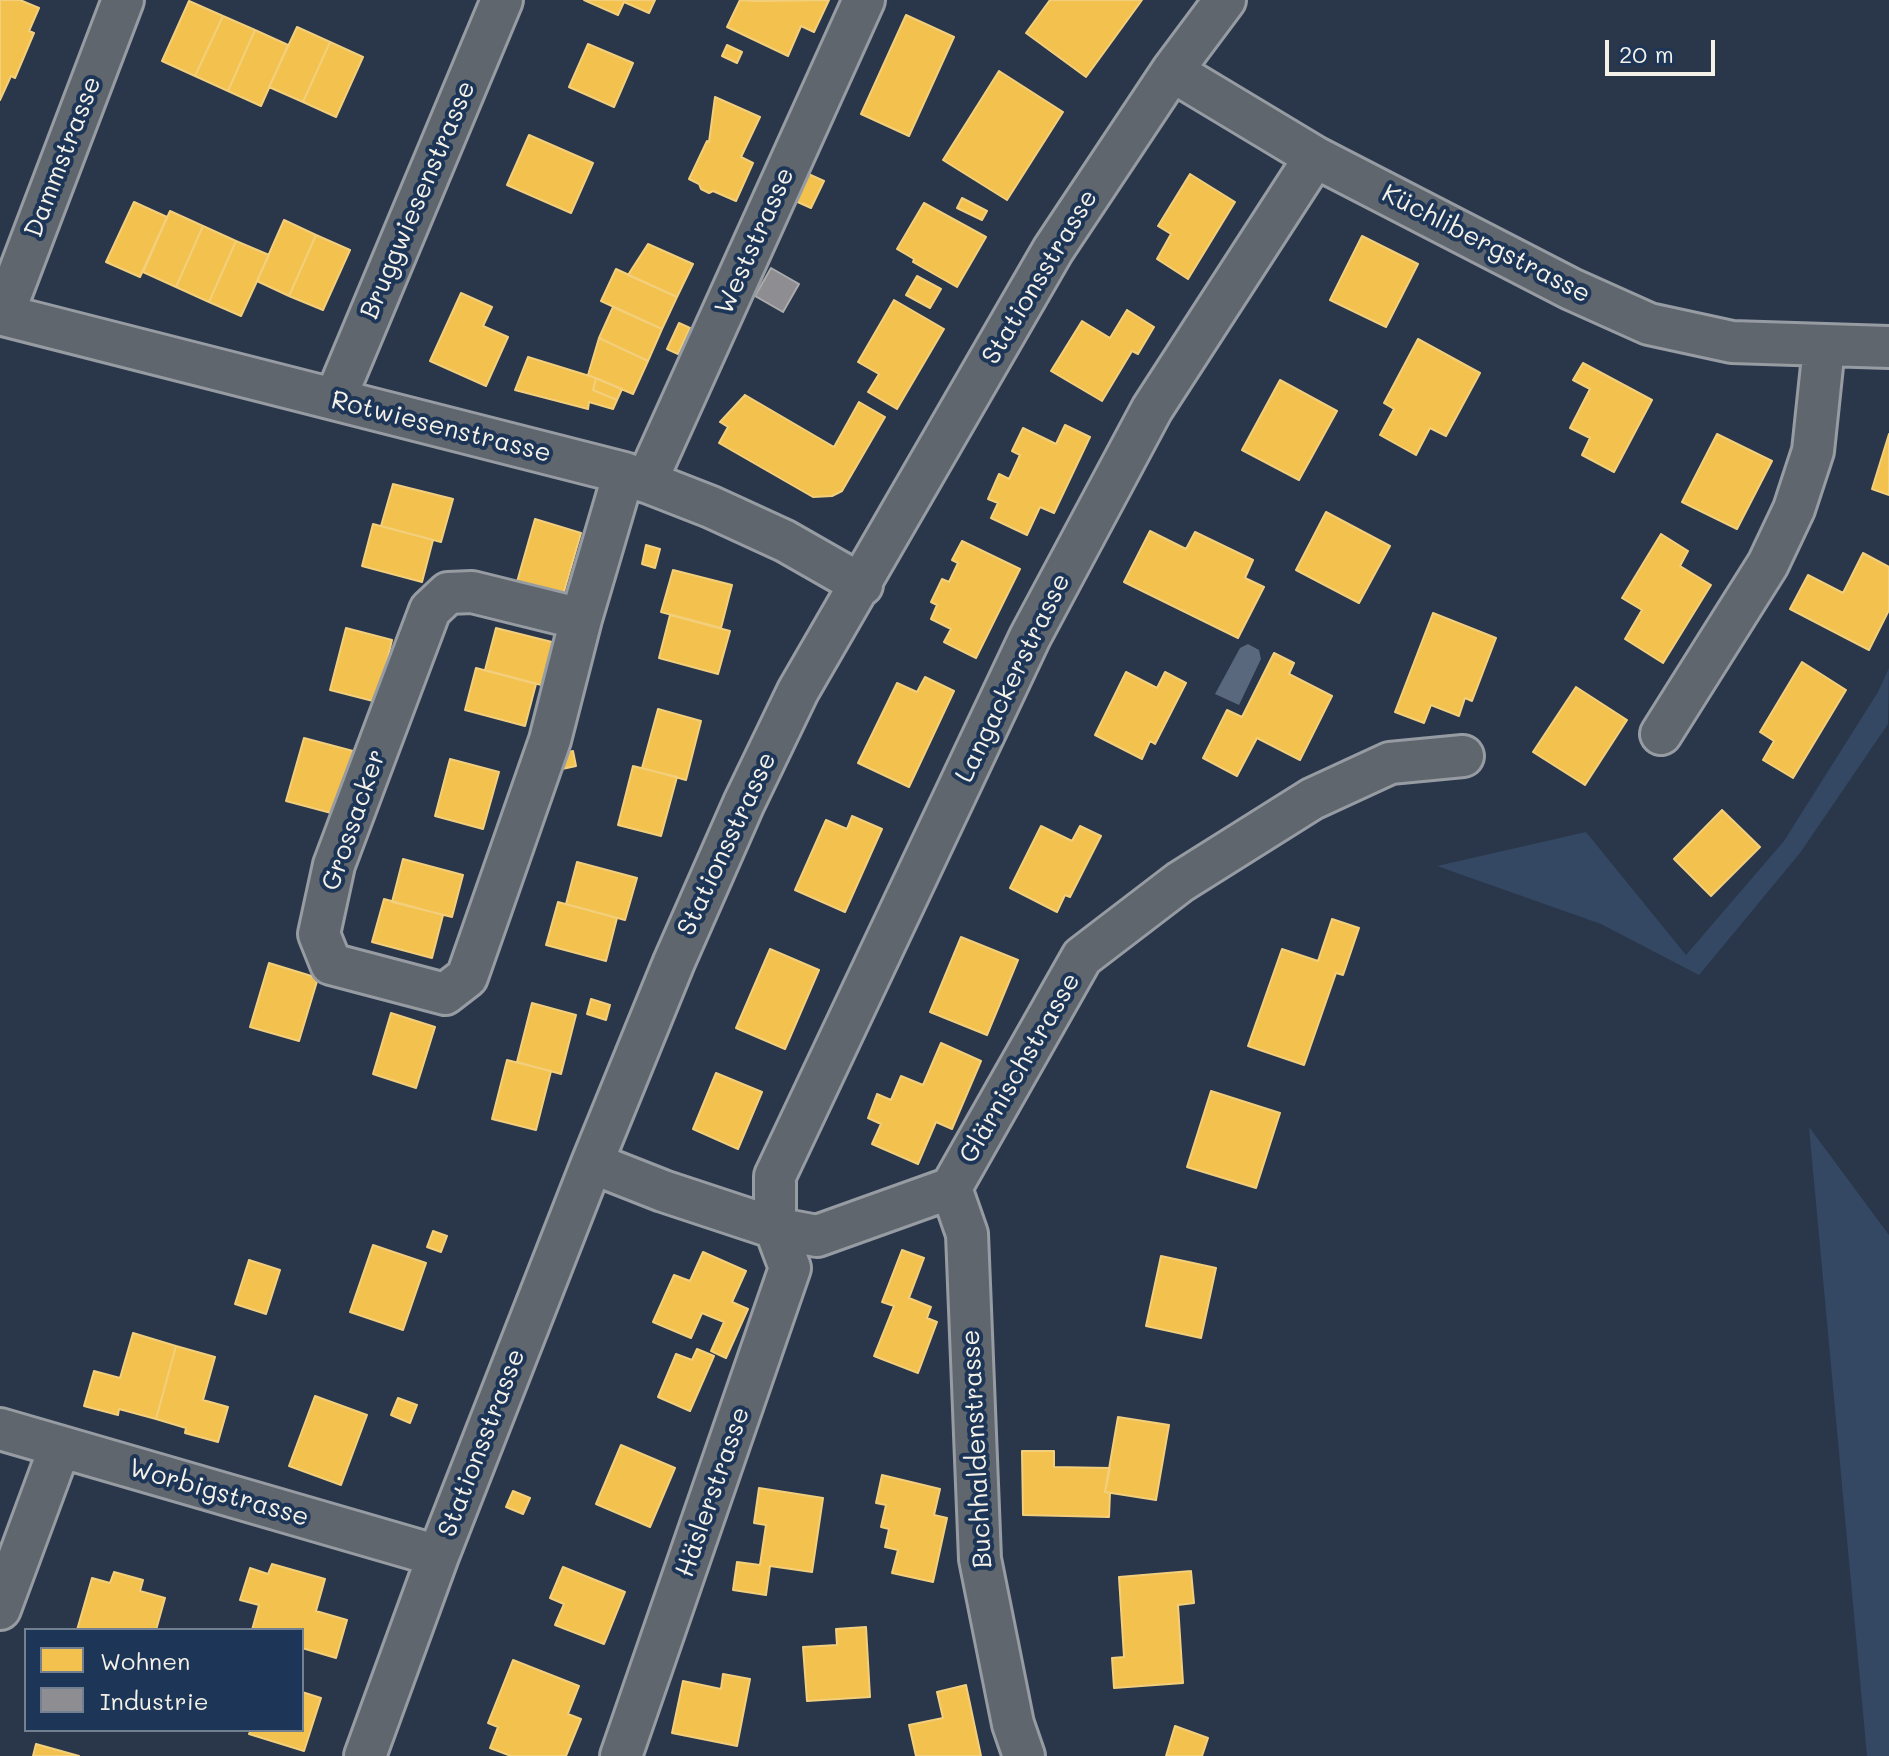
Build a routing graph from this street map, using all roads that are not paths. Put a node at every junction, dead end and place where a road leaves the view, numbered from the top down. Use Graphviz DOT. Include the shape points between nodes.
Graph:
graph roads {
  1 [pos="123,0"];
  2 [pos="502,0"];
  3 [pos="864,0"];
  4 [pos="1225,0"];
  5 [pos="1172,71"];
  6 [pos="1315,157"];
  7 [pos="3,315"];
  8 [pos="1824,347"];
  9 [pos="1889,347"];
  10 [pos="335,399"];
  11 [pos="635,478"];
  12 [pos="862,585"];
  13 [pos="581,619"];
  14 [pos="1661,734"];
  15 [pos="1463,756"];
  16 [pos="592,1163"];
  17 [pos="951,1188"];
  18 [pos="775,1228"];
  19 [pos="0,1429"];
  20 [pos="60,1447"];
  21 [pos="438,1556"];
  22 [pos="0,1609"];
  23 [pos="365,1756"];
  24 [pos="621,1756"];
  25 [pos="1024,1756"];
  1 -- 7 [label="street, Dammstrasse"];
  2 -- 10 [label="street, Bruggwiesenstrasse"];
  3 -- 11 [label="street, Weststrasse"];
  4 -- 5 [label="street, Stationsstrasse"];
  5 -- 6 [label="street, Küchlibergstrasse"];
  5 -- 12 [label="street, Stationsstrasse" via="1053,250"];
  6 -- 8 [label="street, Küchlibergstrasse" via="1649,324 1732,342"];
  6 -- 18 [label="street, Langackerstrasse" via="1152,409 1030,637 775,1176"];
  7 -- 10 [label="street, Rotwiesenstrasse"];
  8 -- 9 [label="street, Küchlibergstrasse"];
  8 -- 14 [label="street" via="1813,451 1794,509 1768,564"];
  10 -- 11 [label="street, Rotwiesenstrasse"];
  11 -- 12 [label="street, Rotwiesenstrasse" via="785,541"];
  11 -- 13 [label="street, Grossacker"];
  12 -- 16 [label="street, Stationsstrasse" via="798,691 744,803"];
  13 -- 13 [label="street, Grossacker" via="472,592 448,593 430,610 334,865 319,934 331,964 445,994 467,977 550,740"];
  15 -- 17 [label="street, Glärnischstrasse" via="1390,763 1312,799 1180,882 1082,957"];
  16 -- 18 [label="street, Glärnischstrasse"];
  16 -- 21 [label="street, Stationsstrasse"];
  17 -- 18 [label="street, Glärnischstrasse" via="817,1236"];
  17 -- 25 [label="street, Buchhaldenstrasse" via="967,1234 980,1559"];
  18 -- 24 [label="street, Häslerstrasse" via="790,1268"];
  19 -- 20 [label="street, Worbigstrasse"];
  20 -- 21 [label="street, Worbigstrasse"];
  20 -- 22 [label="street"];
  21 -- 23 [label="street, Stationsstrasse"];
}
